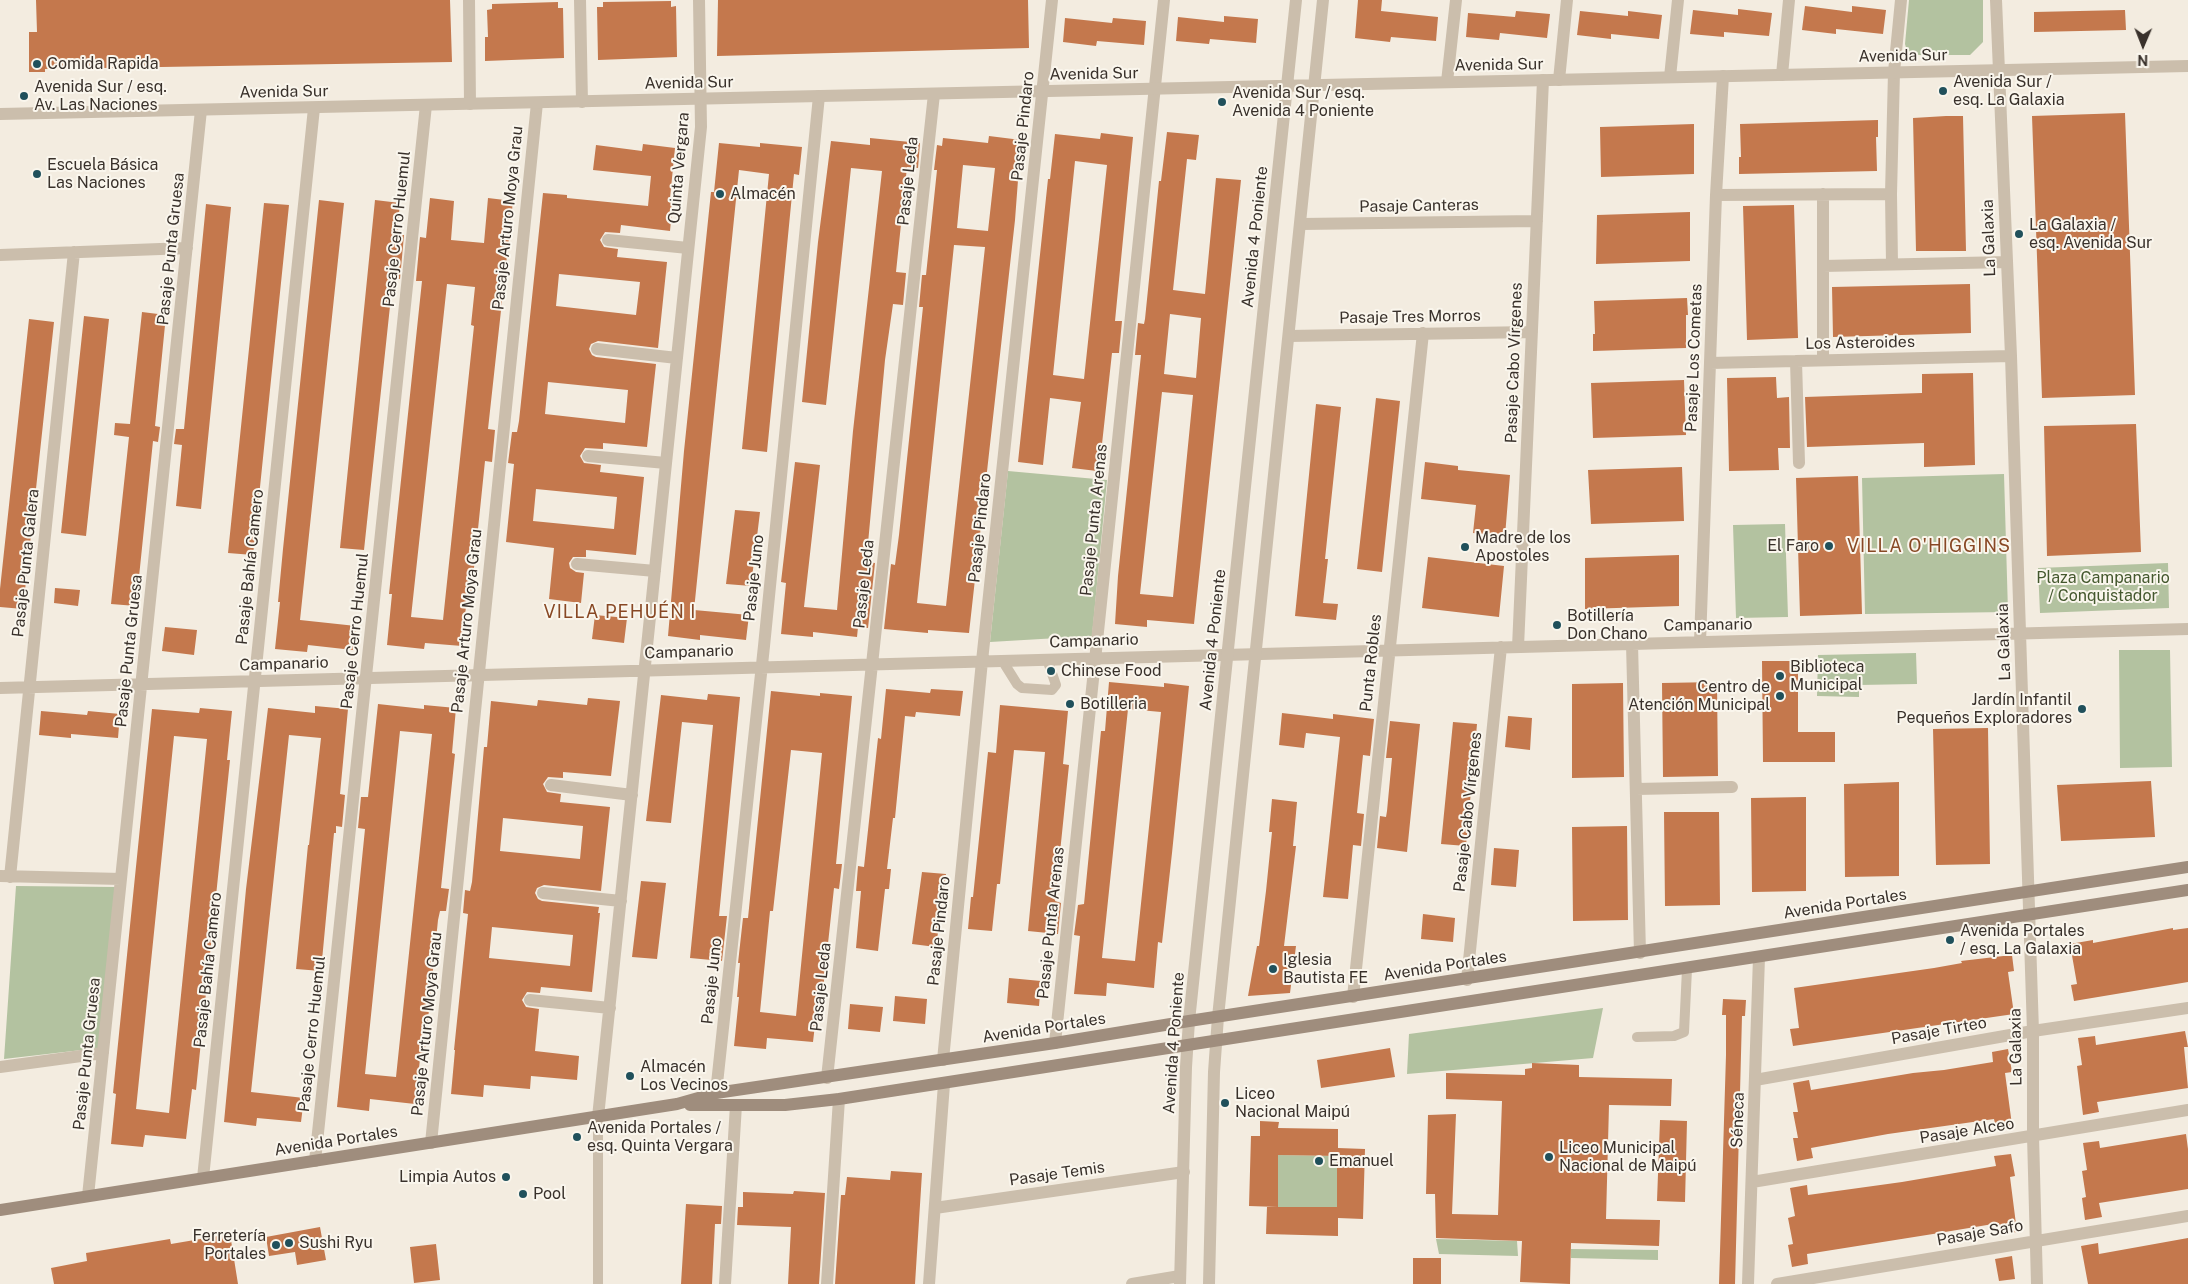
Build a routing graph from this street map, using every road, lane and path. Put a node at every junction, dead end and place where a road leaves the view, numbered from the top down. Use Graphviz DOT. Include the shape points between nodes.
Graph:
graph roads {
  1 [pos="469,0"];
  2 [pos="580,0"];
  3 [pos="699,0"];
  4 [pos="1052,0"];
  5 [pos="1164,0"];
  6 [pos="1296,0"];
  7 [pos="1323,0"];
  8 [pos="1456,0"];
  9 [pos="1567,0"];
  10 [pos="1678,0"];
  11 [pos="1790,0"];
  12 [pos="1901,0"];
  13 [pos="1996,0"];
  14 [pos="2188,66"];
  15 [pos="1998,70"];
  16 [pos="1894,72"];
  17 [pos="1782,75"];
  18 [pos="1723,76"];
  19 [pos="1670,77"];
  20 [pos="1543,80"];
  21 [pos="1559,80"];
  22 [pos="1447,82"];
  23 [pos="1315,85"];
  24 [pos="1288,86"];
  25 [pos="1155,89"];
  26 [pos="1044,91"];
  27 [pos="934,94"];
  28 [pos="819,96"];
  29 [pos="700,99"];
  30 [pos="582,102"];
  31 [pos="536,103"];
  32 [pos="470,104"];
  33 [pos="426,105"];
  34 [pos="314,108"];
  35 [pos="202,110"];
  36 [pos="0,114"];
  37 [pos="1823,194"];
  38 [pos="1891,194"];
  39 [pos="1716,195"];
  40 [pos="1537,221"];
  41 [pos="1301,224"];
  42 [pos="608,240"];
  43 [pos="187,248"];
  44 [pos="688,248"];
  45 [pos="74,252"];
  46 [pos="0,255"];
  47 [pos="2007,262"];
  48 [pos="1892,264"];
  49 [pos="1823,266"];
  50 [pos="1532,332"];
  51 [pos="1423,333"];
  52 [pos="1289,336"];
  53 [pos="597,349"];
  54 [pos="2011,356"];
  55 [pos="677,358"];
  56 [pos="1823,360"];
  57 [pos="1796,361"];
  58 [pos="1710,363"];
  59 [pos="588,456"];
  60 [pos="666,463"];
  61 [pos="1799,463"];
  62 [pos="577,564"];
  63 [pos="655,571"];
  64 [pos="2188,629"];
  65 [pos="2020,634"];
  66 [pos="1700,642"];
  67 [pos="1632,644"];
  68 [pos="1501,647"];
  69 [pos="1518,647"];
  70 [pos="1389,650"];
  71 [pos="1256,653"];
  72 [pos="1228,654"];
  73 [pos="1096,658"];
  74 [pos="1047,659"];
  75 [pos="1002,660"];
  76 [pos="982,661"];
  77 [pos="872,664"];
  78 [pos="762,667"];
  79 [pos="644,670"];
  80 [pos="478,674"];
  81 [pos="367,678"];
  82 [pos="255,681"];
  83 [pos="142,684"];
  84 [pos="29,687"];
  85 [pos="0,688"];
  86 [pos="551,785"];
  87 [pos="1732,787"];
  88 [pos="1636,789"];
  89 [pos="632,795"];
  90 [pos="2188,867"];
  91 [pos="5,876"];
  92 [pos="122,879"];
  93 [pos="2188,890"];
  94 [pos="2028,892"];
  95 [pos="543,893"];
  96 [pos="621,901"];
  97 [pos="2028,915"];
  98 [pos="1640,953"];
  99 [pos="1759,957"];
  100 [pos="1687,969"];
  101 [pos="1467,980"];
  102 [pos="1353,996"];
  103 [pos="530,1000"];
  104 [pos="610,1008"];
  105 [pos="2188,1008"];
  106 [pos="1218,1017"];
  107 [pos="1189,1021"];
  108 [pos="2033,1032"];
  109 [pos="1637,1036"];
  110 [pos="1216,1042"];
  111 [pos="1055,1044"];
  112 [pos="1188,1046"];
  113 [pos="103,1053"];
  114 [pos="943,1060"];
  115 [pos="0,1068"];
  116 [pos="827,1078"];
  117 [pos="1755,1080"];
  118 [pos="944,1084"];
  119 [pos="716,1093"];
  120 [pos="839,1099"];
  121 [pos="677,1104"];
  122 [pos="736,1105"];
  123 [pos="2188,1110"];
  124 [pos="598,1117"];
  125 [pos="2033,1136"];
  126 [pos="431,1143"];
  127 [pos="315,1161"];
  128 [pos="1184,1172"];
  129 [pos="203,1178"];
  130 [pos="1752,1182"];
  131 [pos="88,1196"];
  132 [pos="935,1208"];
  133 [pos="0,1210"];
  134 [pos="2188,1216"];
  135 [pos="2035,1240"];
  136 [pos="1180,1280"];
  137 [pos="598,1284"];
  138 [pos="725,1284"];
  139 [pos="827,1284"];
  140 [pos="930,1284"];
  141 [pos="1132,1284"];
  142 [pos="1209,1284"];
  143 [pos="1748,1284"];
  144 [pos="1777,1284"];
  145 [pos="2037,1284"];
  1 -- 32 [label="street"];
  2 -- 30 [label="street"];
  3 -- 29 [label="street, Quinta Vergara"];
  4 -- 26 [label="street, Pasaje Pindaro"];
  5 -- 25 [label="street, Pasaje Punta Arenas"];
  6 -- 24 [label="street, Avenida 4 Poniente"];
  7 -- 23 [label="street"];
  8 -- 22 [label="street"];
  9 -- 21 [label="street"];
  10 -- 19 [label="street"];
  11 -- 17 [label="street"];
  12 -- 16 [label="street"];
  13 -- 15 [label="street, La Galaxia"];
  14 -- 15 [label="street, Avenida Sur"];
  15 -- 16 [label="street, Avenida Sur"];
  15 -- 47 [label="street, La Galaxia"];
  16 -- 17 [label="street, Avenida Sur"];
  16 -- 38 [label="street"];
  17 -- 18 [label="street, Avenida Sur"];
  18 -- 19 [label="street, Avenida Sur"];
  18 -- 39 [label="street, Pasaje Los Cometas"];
  19 -- 21 [label="street, Avenida Sur"];
  20 -- 21 [label="street, Avenida Sur"];
  20 -- 22 [label="street, Avenida Sur"];
  20 -- 40 [label="street, Pasaje Cabo Vírgenes"];
  22 -- 23 [label="street, Avenida Sur"];
  23 -- 24 [label="street, Avenida Sur"];
  23 -- 41 [label="street"];
  24 -- 25 [label="street, Avenida Sur"];
  24 -- 72 [label="street, Avenida 4 Poniente"];
  25 -- 26 [label="street, Avenida Sur"];
  25 -- 73 [label="street, Pasaje Punta Arenas"];
  26 -- 27 [label="street, Avenida Sur"];
  26 -- 76 [label="street, Pasaje Pindaro"];
  27 -- 28 [label="street, Avenida Sur"];
  27 -- 77 [label="street, Pasaje Leda"];
  28 -- 29 [label="street, Avenida Sur"];
  28 -- 78 [label="street, Pasaje Juno"];
  29 -- 30 [label="street, Avenida Sur"];
  29 -- 44 [label="street, Quinta Vergara" via="701,127"];
  30 -- 31 [label="street, Avenida Sur"];
  31 -- 32 [label="street, Avenida Sur"];
  31 -- 80 [label="street, Pasaje Arturo Moya Grau"];
  32 -- 33 [label="street, Avenida Sur"];
  33 -- 34 [label="street, Avenida Sur"];
  33 -- 81 [label="street, Pasaje Cerro Huemul"];
  34 -- 35 [label="street, Avenida Sur"];
  34 -- 82 [label="street, Pasaje Bahía Camero"];
  35 -- 36 [label="street, Avenida Sur"];
  35 -- 43 [label="street, Pasaje Punta Gruesa"];
  37 -- 38 [label="street"];
  37 -- 39 [label="street"];
  37 -- 49 [label="street"];
  38 -- 48 [label="street"];
  39 -- 58 [label="street, Pasaje Los Cometas"];
  40 -- 41 [label="street, Pasaje Canteras"];
  40 -- 50 [label="street, Pasaje Cabo Vírgenes"];
  41 -- 52 [label="street"];
  42 -- 44 [label="street, Quinta Vergara"];
  43 -- 45 [label="street"];
  43 -- 83 [label="street, Pasaje Punta Gruesa"];
  44 -- 55 [label="street, Quinta Vergara"];
  45 -- 46 [label="street"];
  45 -- 84 [label="street, Pasaje Punta Galera"];
  47 -- 48 [label="street"];
  47 -- 54 [label="street, La Galaxia"];
  48 -- 49 [label="street"];
  49 -- 56 [label="street"];
  50 -- 51 [label="street, Pasaje Tres Morros"];
  50 -- 69 [label="street, Pasaje Cabo Vírgenes"];
  51 -- 52 [label="street, Pasaje Tres Morros"];
  51 -- 70 [label="street, Punta Robles"];
  52 -- 71 [label="street"];
  53 -- 55 [label="street"];
  54 -- 56 [label="street, Los Asteroides"];
  54 -- 65 [label="street, La Galaxia"];
  55 -- 60 [label="street, Quinta Vergara"];
  56 -- 57 [label="street, Los Asteroides"];
  57 -- 58 [label="street, Los Asteroides"];
  57 -- 61 [label="street"];
  58 -- 66 [label="street, Pasaje Los Cometas"];
  59 -- 60 [label="street"];
  60 -- 63 [label="street, Quinta Vergara"];
  62 -- 63 [label="street"];
  63 -- 79 [label="street, Quinta Vergara"];
  64 -- 65 [label="street, Campanario"];
  65 -- 66 [label="street, Campanario"];
  65 -- 94 [label="street, La Galaxia"];
  66 -- 67 [label="street, Campanario"];
  67 -- 69 [label="street, Campanario"];
  67 -- 88 [label="street"];
  68 -- 69 [label="street, Campanario"];
  68 -- 70 [label="street, Campanario"];
  68 -- 101 [label="street, Pasaje Cabo Vírgenes"];
  70 -- 71 [label="street, Campanario"];
  70 -- 102 [label="street, Punta Robles"];
  71 -- 72 [label="street, Campanario"];
  71 -- 106 [label="street"];
  72 -- 73 [label="street, Campanario"];
  72 -- 107 [label="street, Avenida 4 Poniente"];
  73 -- 74 [label="street, Campanario"];
  73 -- 111 [label="street, Pasaje Punta Arenas"];
  74 -- 75 [label="street, Campanario"];
  74 -- 75 [label="lane" via="1056,685 1052,690 1022,688"];
  75 -- 76 [label="street, Campanario"];
  76 -- 77 [label="street, Campanario"];
  76 -- 114 [label="street, Pasaje Pindaro"];
  77 -- 78 [label="street, Campanario"];
  77 -- 116 [label="street, Pasaje Leda"];
  78 -- 79 [label="street, Campanario"];
  78 -- 119 [label="street, Pasaje Juno"];
  79 -- 80 [label="street, Campanario"];
  79 -- 89 [label="street, Quinta Vergara"];
  80 -- 81 [label="street, Campanario"];
  80 -- 126 [label="street, Pasaje Arturo Moya Grau"];
  81 -- 82 [label="street, Campanario"];
  81 -- 127 [label="street, Pasaje Cerro Huemul"];
  82 -- 83 [label="street, Campanario"];
  82 -- 129 [label="street, Pasaje Bahía Camero"];
  83 -- 84 [label="street, Campanario"];
  83 -- 92 [label="street, Pasaje Punta Gruesa"];
  84 -- 85 [label="street, Campanario"];
  84 -- 91 [label="street, Pasaje Punta Galera"];
  86 -- 89 [label="street"];
  87 -- 88 [label="street"];
  88 -- 98 [label="street"];
  89 -- 96 [label="street, Quinta Vergara"];
  90 -- 94 [label="main road, Avenida Portales"];
  91 -- 92 [label="street"];
  92 -- 113 [label="street, Pasaje Punta Gruesa"];
  93 -- 97 [label="main road, Avenida Portales"];
  94 -- 97 [label="street, La Galaxia"];
  94 -- 98 [label="main road, Avenida Portales"];
  95 -- 96 [label="street"];
  96 -- 104 [label="street, Quinta Vergara"];
  97 -- 99 [label="main road, Avenida Portales"];
  97 -- 108 [label="street, La Galaxia"];
  98 -- 101 [label="main road, Avenida Portales"];
  99 -- 100 [label="main road, Avenida Portales"];
  99 -- 117 [label="street, Séneca"];
  100 -- 109 [label="lane" via="1684,1032 1674,1036"];
  100 -- 110 [label="main road, Avenida Portales"];
  101 -- 102 [label="main road, Avenida Portales"];
  102 -- 106 [label="main road, Avenida Portales"];
  103 -- 104 [label="street"];
  104 -- 124 [label="street, Quinta Vergara"];
  105 -- 108 [label="street, Pasaje Tirteo"];
  106 -- 107 [label="main road, Avenida Portales"];
  106 -- 110 [label="street"];
  107 -- 111 [label="main road, Avenida Portales"];
  107 -- 112 [label="street, Avenida 4 Poniente"];
  108 -- 117 [label="street, Pasaje Tirteo"];
  108 -- 125 [label="street, La Galaxia"];
  110 -- 112 [label="main road, Avenida Portales"];
  110 -- 142 [label="street"];
  111 -- 114 [label="main road, Avenida Portales"];
  112 -- 118 [label="main road, Avenida Portales"];
  112 -- 128 [label="street, Avenida 4 Poniente"];
  113 -- 115 [label="street"];
  113 -- 131 [label="street, Pasaje Punta Gruesa"];
  114 -- 116 [label="main road, Avenida Portales"];
  116 -- 119 [label="main road, Avenida Portales"];
  117 -- 130 [label="street, Séneca"];
  118 -- 120 [label="main road, Avenida Portales"];
  118 -- 132 [label="street"];
  119 -- 121 [label="main road, Avenida Portales"];
  120 -- 122 [label="main road, Avenida Portales" via="785,1105"];
  120 -- 139 [label="street"];
  121 -- 122 [label="main road, Avenida Portales"];
  121 -- 124 [label="main road, Avenida Portales"];
  122 -- 138 [label="street"];
  123 -- 125 [label="street, Pasaje Alceo"];
  124 -- 126 [label="main road, Avenida Portales"];
  124 -- 137 [label="lane"];
  125 -- 130 [label="street, Pasaje Alceo"];
  125 -- 135 [label="street, La Galaxia"];
  126 -- 127 [label="main road, Avenida Portales"];
  127 -- 129 [label="main road, Avenida Portales"];
  128 -- 132 [label="street, Pasaje Temis"];
  128 -- 136 [label="street, Avenida 4 Poniente"];
  129 -- 131 [label="main road, Avenida Portales"];
  130 -- 143 [label="street, Séneca"];
  131 -- 133 [label="main road, Avenida Portales"];
  132 -- 140 [label="street"];
  134 -- 135 [label="street, Pasaje Safo"];
  135 -- 144 [label="street, Pasaje Safo"];
  135 -- 145 [label="street, La Galaxia"];
  136 -- 141 [label="street"];
}
